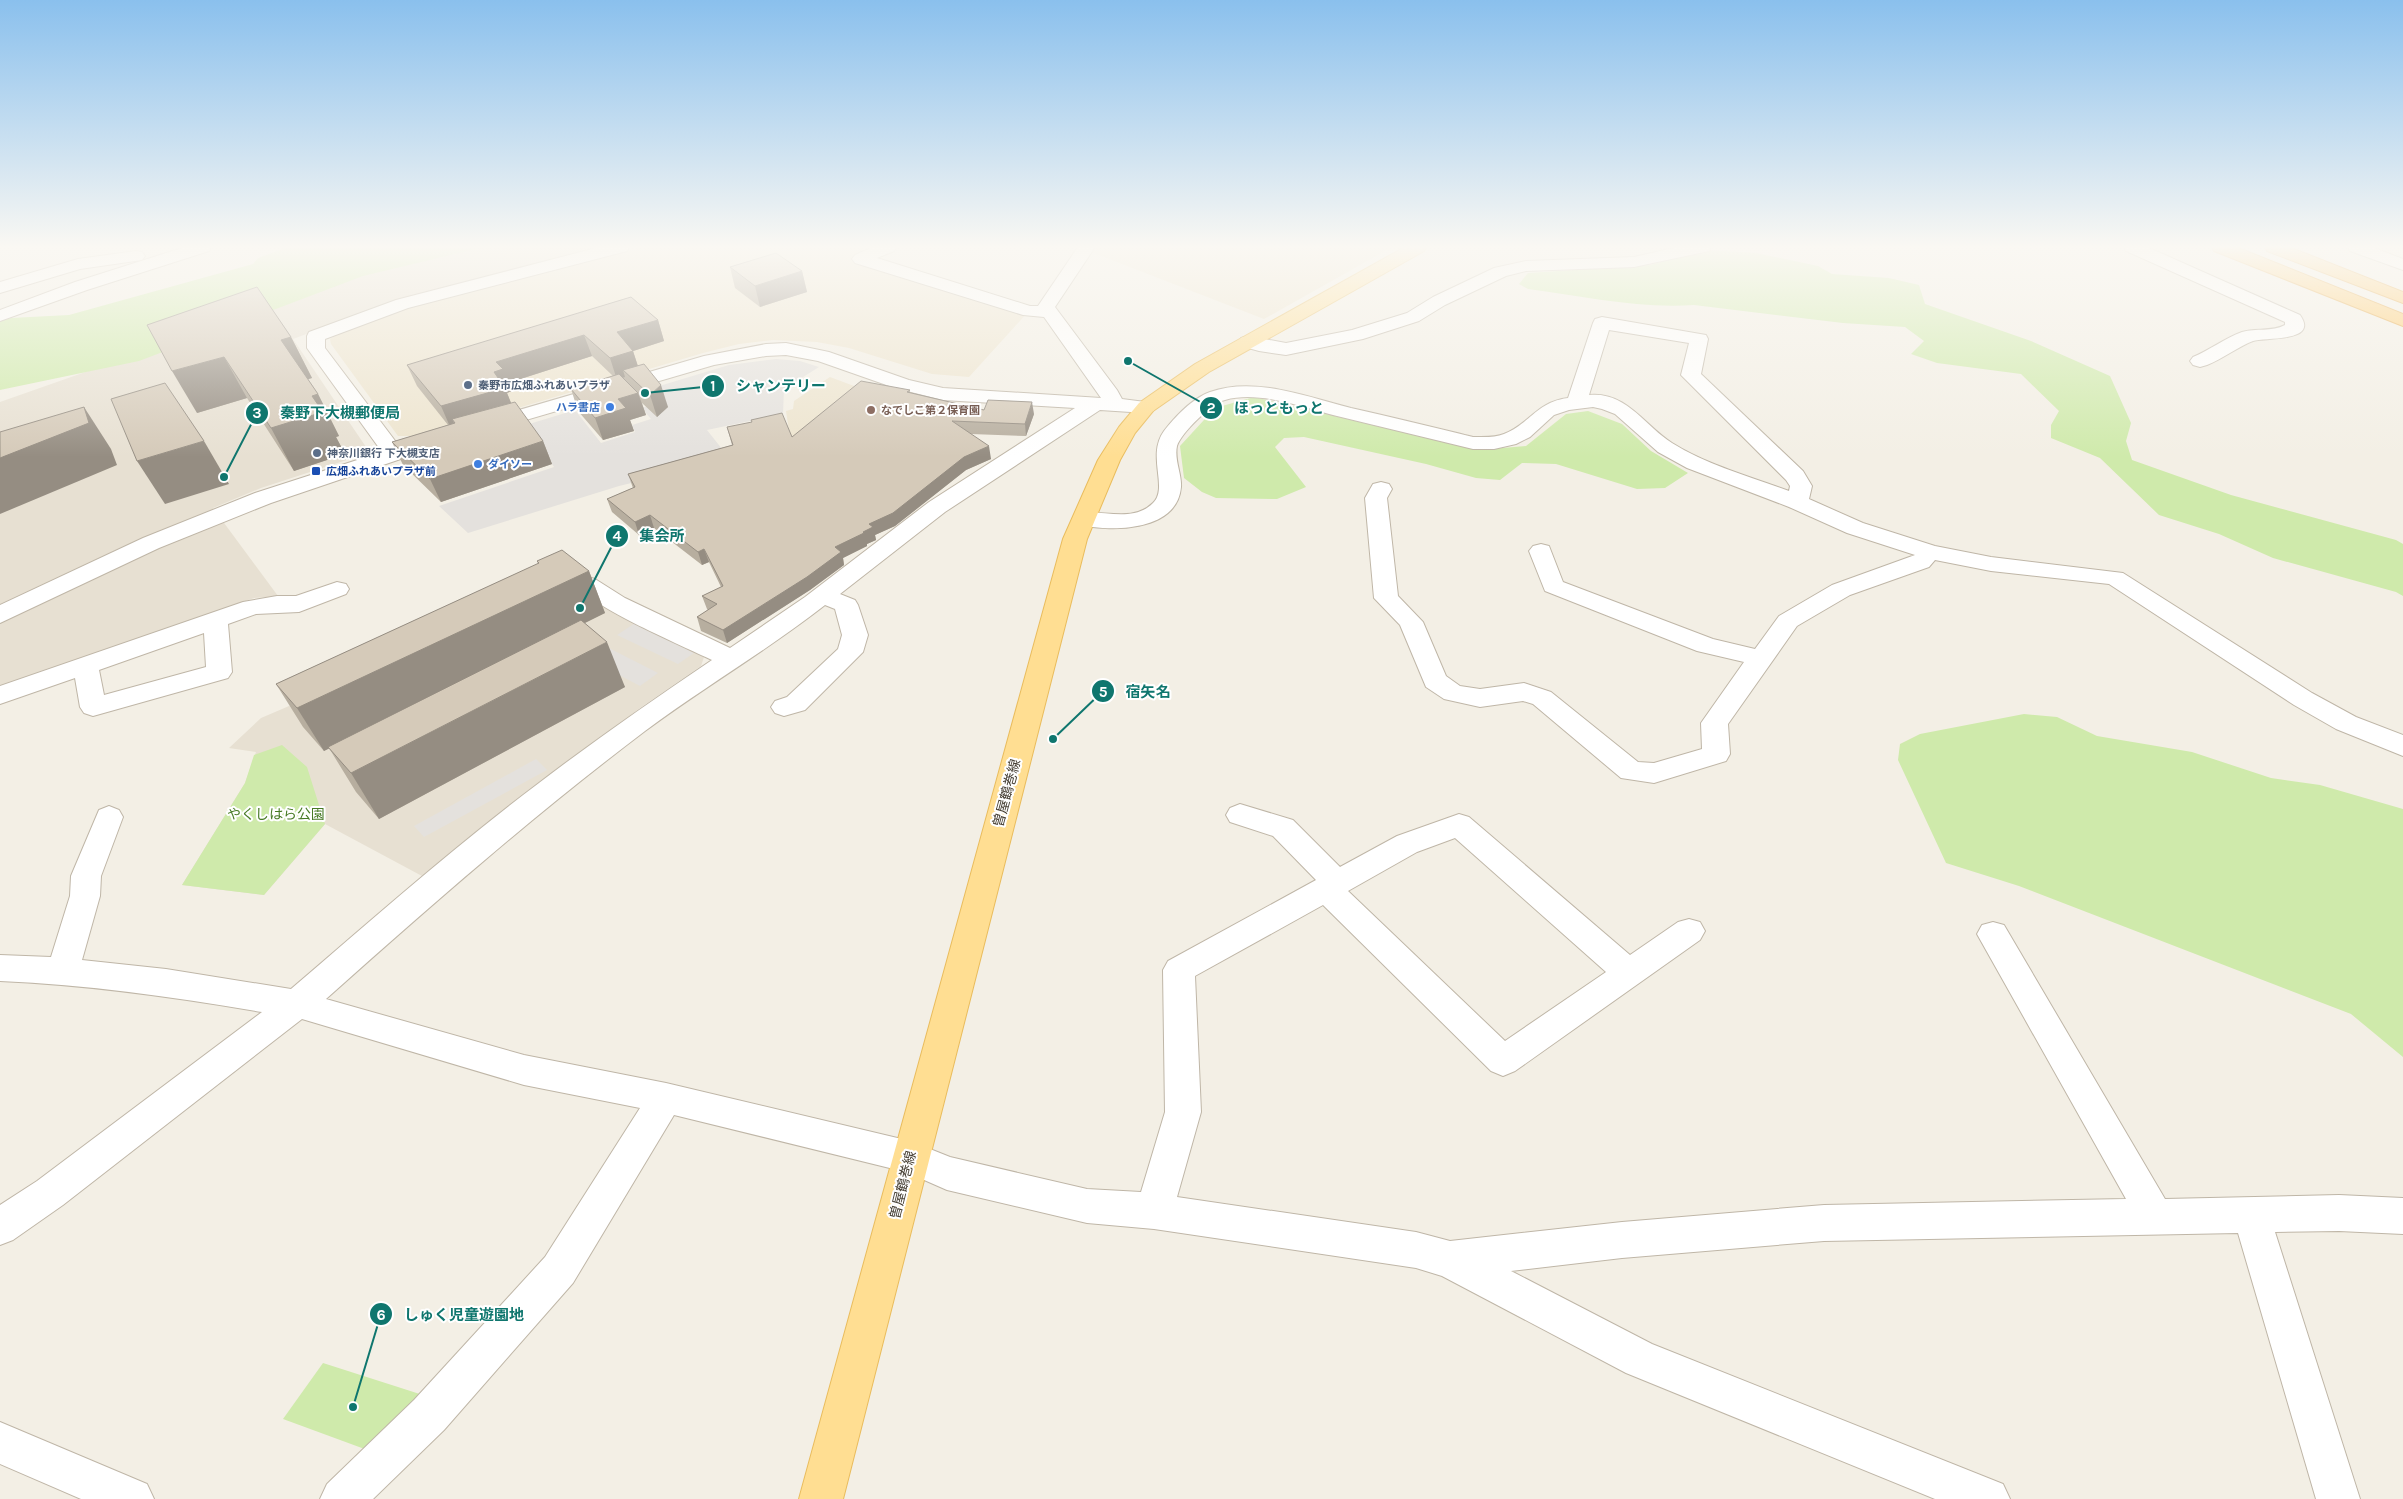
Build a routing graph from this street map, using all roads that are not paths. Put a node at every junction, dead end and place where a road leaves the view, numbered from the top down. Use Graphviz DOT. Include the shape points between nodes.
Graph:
graph roads {
  1 [pos="367,317"];
  2 [pos="1054,317"];
  3 [pos="1293,317"];
  4 [pos="1413,317"];
  5 [pos="1604,317"];
  6 [pos="2289,317"];
  7 [pos="1602,323"];
  8 [pos="1248,342"];
  9 [pos="2200,361"];
  10 [pos="1577,402"];
  11 [pos="1105,404"];
  12 [pos="1146,407"];
  13 [pos="394,453"];
  14 [pos="1381,489"];
  15 [pos="1797,502"];
  16 [pos="1084,519"];
  17 [pos="1541,551"];
  18 [pos="1930,552"];
  19 [pos="587,584"];
  20 [pos="337,589"];
  21 [pos="823,595"];
  22 [pos="0,615"];
  23 [pos="215,619"];
  24 [pos="1760,658"];
  25 [pos="731,659"];
  26 [pos="85,665"];
  27 [pos="0,695"];
  28 [pos="784,707"];
  29 [pos="2403,746"];
  30 [pos="1240,815"];
  31 [pos="109,817"];
  32 [pos="1332,886"];
  33 [pos="1689,931"];
  34 [pos="1993,934"];
  35 [pos="0,968"];
  36 [pos="63,971"];
  37 [pos="1629,973"];
  38 [pos="297,1004"];
  39 [pos="666,1098"];
  40 [pos="910,1157"];
  41 [pos="1154,1211"];
  42 [pos="2250,1214"];
  43 [pos="2155,1216"];
  44 [pos="2403,1216"];
  45 [pos="0,1227"];
  46 [pos="1450,1260"];
  47 [pos="0,1443"];
  48 [pos="825,1498"];
  49 [pos="132,1499"];
  50 [pos="342,1499"];
  51 [pos="1988,1499"];
  52 [pos="2338,1499"];
  1 -- 13 [label="street" via="316,336 316,348"];
  2 -- 11 [label="street" via="1110,394"];
  3 -- 8 [label="main road, 曽屋鶴巻線"];
  4 -- 8 [label="street" via="1356,335 1286,349"];
  5 -- 7 [label="street"];
  6 -- 9 [label="street" via="2294,319 2294,328 2286,333 2252,335"];
  7 -- 10 [label="street"];
  7 -- 15 [label="street" via="1699,339 1691,375 1795,476 1801,486"];
  8 -- 12 [label="main road, 曽屋鶴巻線" via="1202,368"];
  10 -- 15 [label="street" via="1593,401 1622,410 1665,448 1695,463"];
  10 -- 16 [label="street" via="1547,411 1523,433 1494,443 1473,443 1264,392 1222,394 1205,402 1171,436 1167,446 1170,488 1168,500 1161,509 1143,518 1111,523"];
  11 -- 12 [label="street"];
  11 -- 13 [label="street" via="943,394 902,384 822,356 786,349 766,350 711,360"];
  11 -- 21 [label="street" via="937,507"];
  12 -- 16 [label="main road, 曽屋鶴巻線" via="1126,431 1109,460"];
  13 -- 22 [label="street" via="263,498 151,543"];
  14 -- 24 [label="street" via="1376,498 1386,598 1411,622 1435,681 1453,693 1480,698 1524,692 1542,698 1631,770 1654,773 1716,754 1714,723"];
  15 -- 18 [label="street" via="1854,528"];
  16 -- 40 [label="main road, 曽屋鶴巻線" via="1073,549"];
  17 -- 24 [label="street" via="1553,586 1706,645"];
  18 -- 24 [label="street" via="1921,562 1841,590 1788,621"];
  18 -- 29 [label="street" via="1992,564 2115,578 2303,699 2346,723"];
  19 -- 25 [label="street" via="616,603"];
  20 -- 23 [label="street" via="299,604 252,607"];
  21 -- 25 [label="street"];
  21 -- 28 [label="street" via="846,605 855,635 850,652 796,704"];
  23 -- 26 [label="street"];
  23 -- 26 [label="street" via="219,672 93,707"];
  25 -- 38 [label="street" via="548,790"];
  26 -- 27 [label="street"];
  30 -- 32 [label="street" via="1283,828"];
  31 -- 36 [label="street" via="86,876 84,896"];
  32 -- 37 [label="street" via="1407,844 1459,825"];
  32 -- 37 [label="street" via="1503,1061"];
  32 -- 41 [label="street" via="1179,970 1183,1112"];
  33 -- 37 [label="street"];
  34 -- 43 [label="street"];
  35 -- 36 [label="street"];
  36 -- 38 [label="street" via="166,982"];
  38 -- 39 [label="street" via="524,1070"];
  38 -- 45 [label="street" via="50,1194"];
  39 -- 40 [label="street"];
  39 -- 50 [label="street" via="559,1270 429,1415"];
  40 -- 41 [label="street" via="946,1173 1088,1206"];
  40 -- 48 [label="main road, 曽屋鶴巻線"];
  41 -- 46 [label="street" via="1416,1250"];
  42 -- 43 [label="street"];
  42 -- 44 [label="street"];
  42 -- 52 [label="street"];
  43 -- 46 [label="street" via="1824,1223 1622,1240"];
  46 -- 51 [label="street" via="1640,1359"];
  47 -- 49 [label="street"];
}
